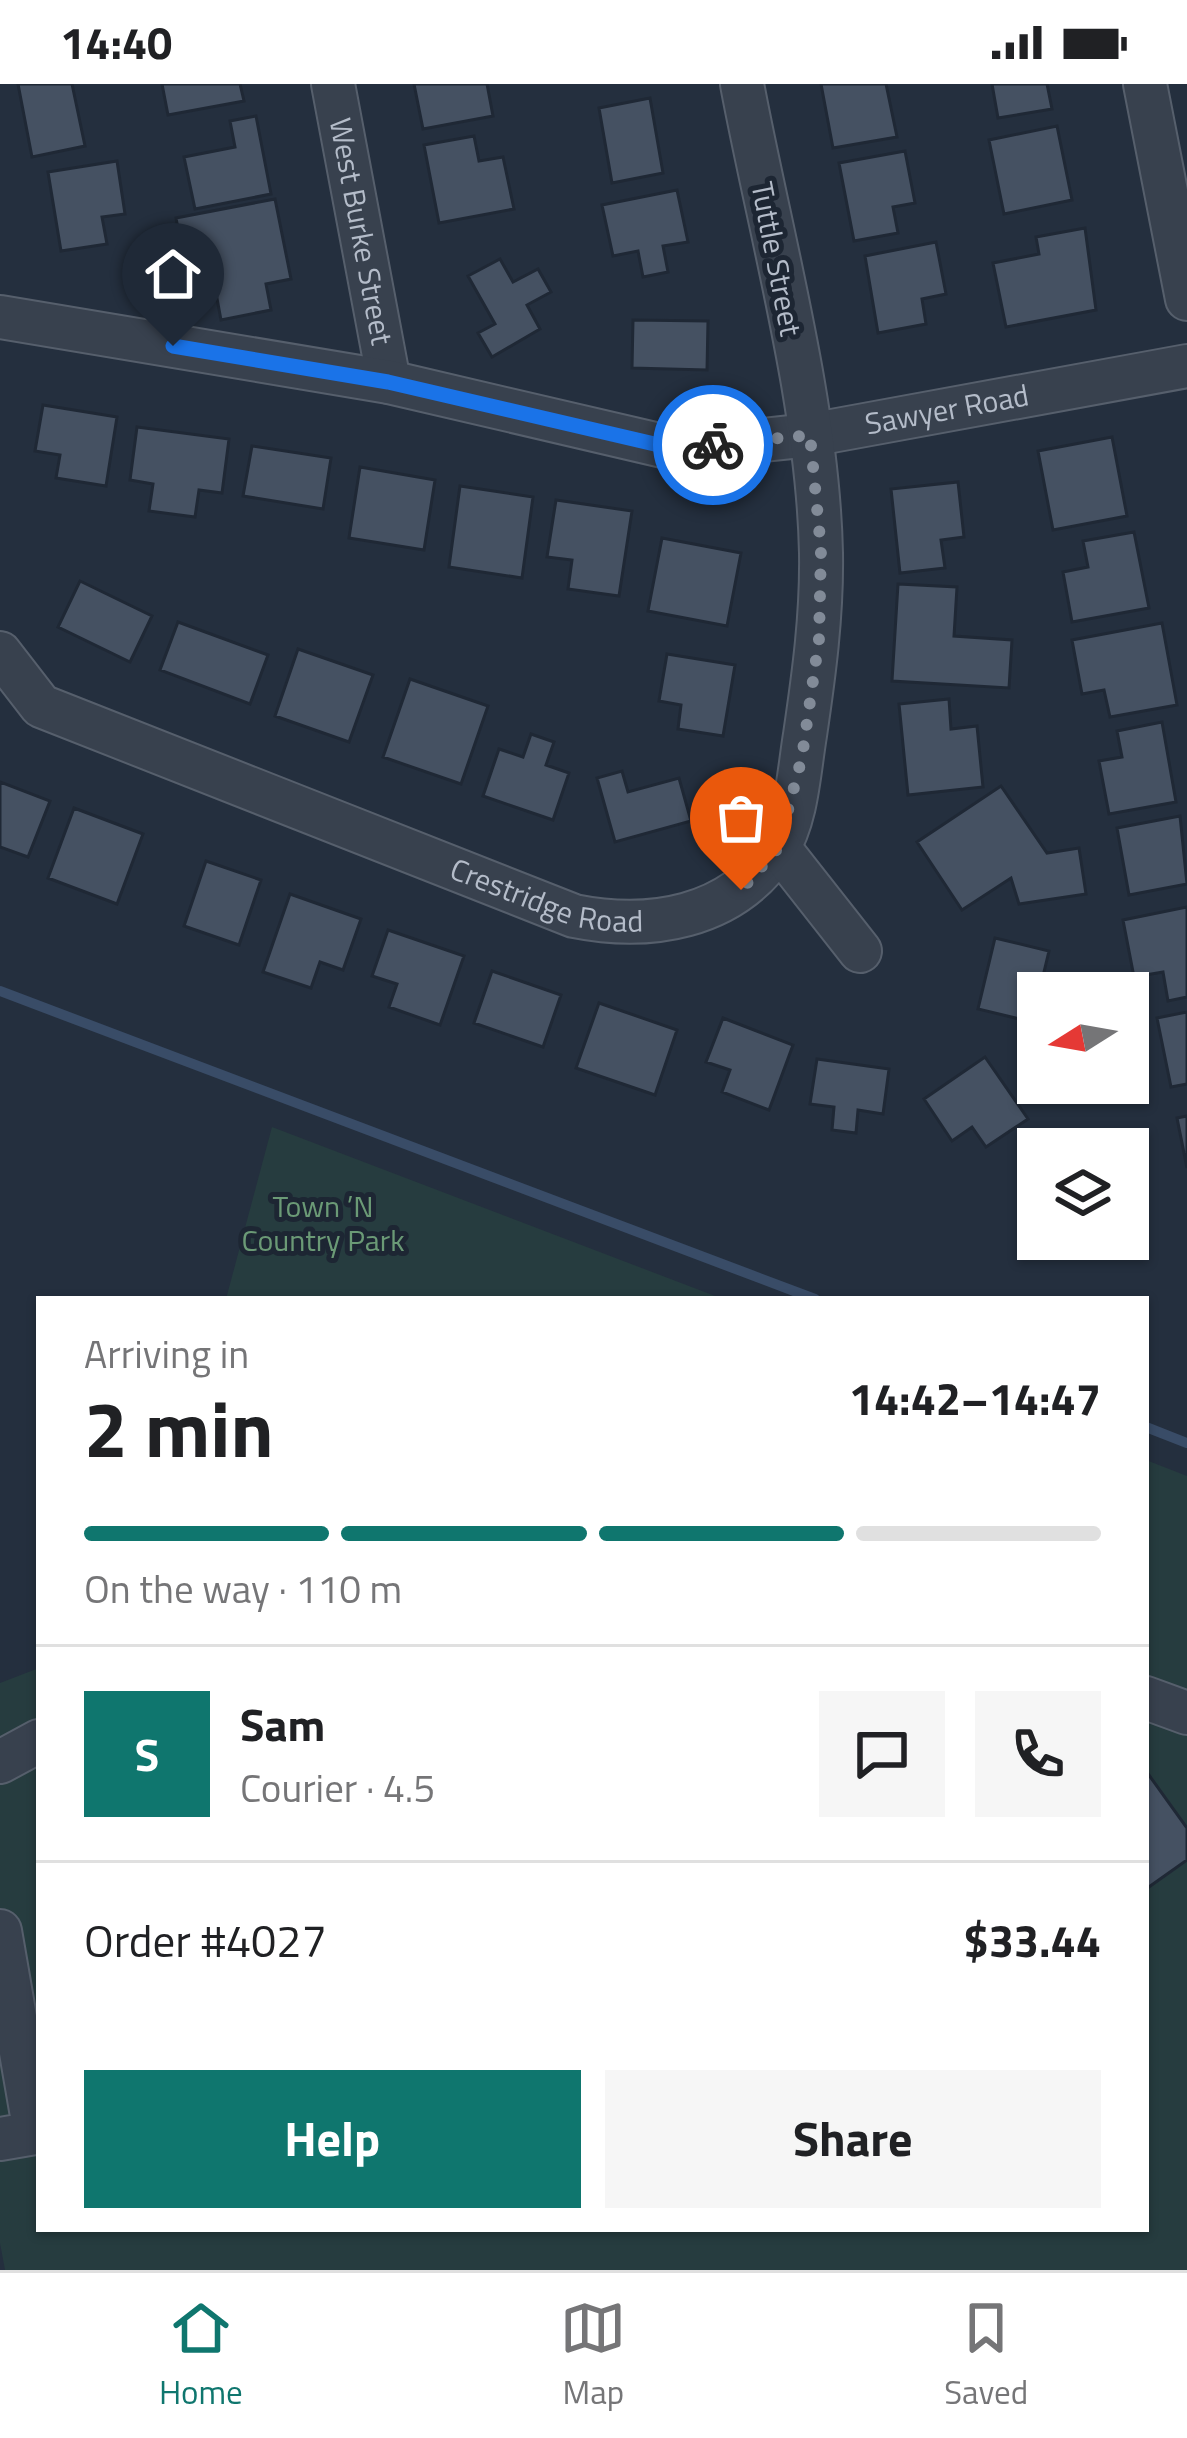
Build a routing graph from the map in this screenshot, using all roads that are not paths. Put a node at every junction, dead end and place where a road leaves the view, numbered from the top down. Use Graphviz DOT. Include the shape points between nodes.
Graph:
graph roads {
  1 [pos="333,84"];
  2 [pos="742,84"];
  3 [pos="1145,84"];
  4 [pos="1187,298"];
  5 [pos="0,317"];
  6 [pos="1187,366"];
  7 [pos="388,382"];
  8 [pos="810,435"];
  9 [pos="0,653"];
  10 [pos="778,848"];
  11 [pos="860,951"];
  12 [pos="1149,1700"];
  13 [pos="1187,1714"];
  14 [pos="36,1743"];
  15 [pos="0,1762"];
  16 [pos="0,1931"];
  17 [pos="0,2139"];
  1 -- 7 [label="street, West Burke Street"];
  2 -- 8 [label="street, Tuttle Street"];
  3 -- 4 [label="street"];
  5 -- 7 [label="street, Sawyer Road"];
  6 -- 8 [label="street, Sawyer Road"];
  7 -- 8 [label="street, Sawyer Road" via="676,449"];
  8 -- 10 [label="street, Crestridge Road" via="819,639 796,796"];
  9 -- 10 [label="street, Crestridge Road" via="41,706 574,916 624,926 680,918 741,890"];
  10 -- 11 [label="street"];
  12 -- 13 [label="street"];
  14 -- 15 [label="street"];
  16 -- 17 [label="street" via="34,2133"];
}
